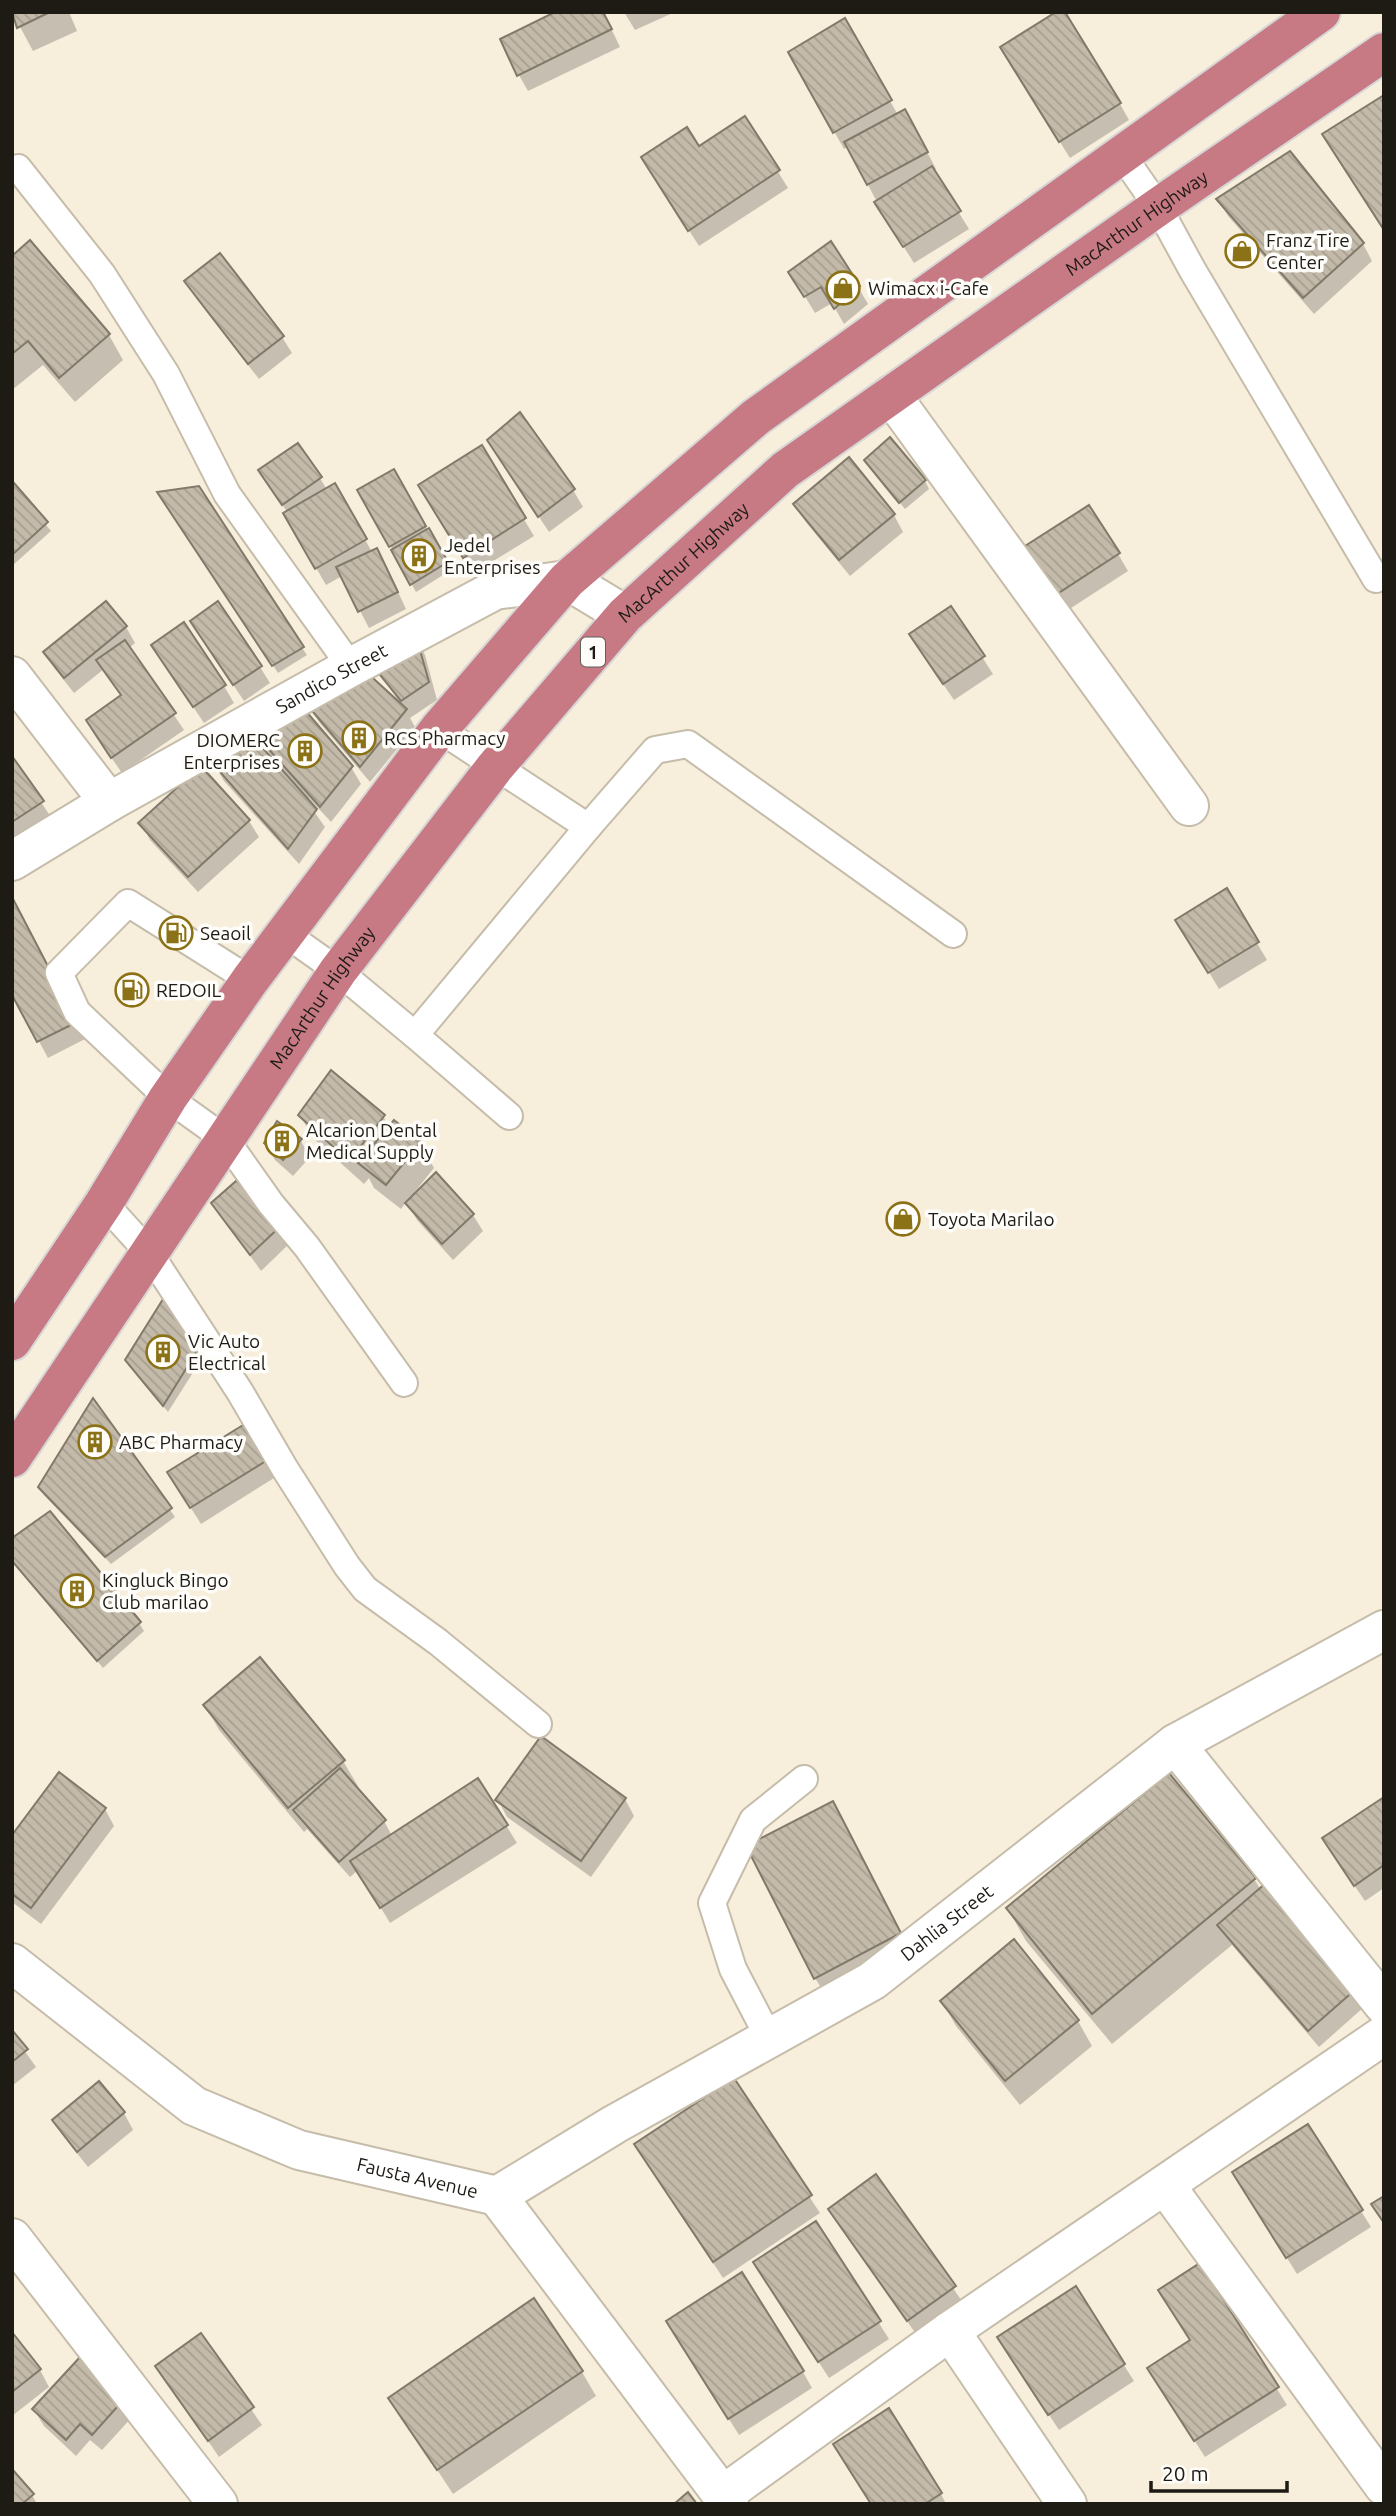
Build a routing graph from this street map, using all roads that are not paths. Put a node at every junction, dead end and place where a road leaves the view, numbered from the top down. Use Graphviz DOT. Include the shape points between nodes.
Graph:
graph roads {
  1 [pos="1321,12"];
  2 [pos="1384,52"];
  3 [pos="1122,155"];
  4 [pos="18,168"];
  5 [pos="1158,207"];
  6 [pos="891,395"];
  7 [pos="1376,579"];
  8 [pos="567,580"];
  9 [pos="625,615"];
  10 [pos="351,667"];
  11 [pos="12,676"];
  12 [pos="439,729"];
  13 [pos="495,767"];
  14 [pos="109,802"];
  15 [pos="1189,806"];
  16 [pos="588,827"];
  17 [pos="12,861"];
  18 [pos="286,934"];
  19 [pos="953,934"];
  20 [pos="338,971"];
  21 [pos="250,980"];
  22 [pos="415,1034"];
  23 [pos="168,1098"];
  24 [pos="509,1116"];
  25 [pos="225,1139"];
  26 [pos="104,1203"];
  27 [pos="150,1254"];
  28 [pos="12,1341"];
  29 [pos="404,1383"];
  30 [pos="12,1458"];
  31 [pos="1384,1630"];
  32 [pos="538,1724"];
  33 [pos="1175,1744"];
  34 [pos="804,1779"];
  35 [pos="12,1963"];
  36 [pos="1384,2005"];
  37 [pos="1384,2035"];
  38 [pos="769,2038"];
  39 [pos="1165,2185"];
  40 [pos="497,2196"];
  41 [pos="12,2238"];
  42 [pos="950,2332"];
  43 [pos="1384,2486"];
  44 [pos="726,2500"];
  45 [pos="218,2504"];
  46 [pos="1066,2504"];
  1 -- 3 [label="highway"];
  2 -- 5 [label="highway, MacArthur Highway / 1"];
  3 -- 5 [label="lane"];
  3 -- 8 [label="highway" via="756,417"];
  4 -- 10 [label="lane" via="102,274 166,374 227,494"];
  5 -- 6 [label="highway, MacArthur Highway / 1"];
  5 -- 7 [label="lane"];
  6 -- 9 [label="highway, MacArthur Highway / 1" via="785,470"];
  6 -- 15 [label="street"];
  8 -- 9 [label="street"];
  8 -- 10 [label="street, Sandico Street" via="495,590"];
  8 -- 12 [label="highway"];
  9 -- 13 [label="highway, MacArthur Highway / 1"];
  10 -- 14 [label="street, Sandico Street"];
  11 -- 14 [label="street"];
  12 -- 13 [label="lane"];
  12 -- 18 [label="highway"];
  13 -- 16 [label="lane"];
  13 -- 20 [label="highway, MacArthur Highway / 1"];
  14 -- 17 [label="street, Sandico Street"];
  16 -- 19 [label="lane" via="654,750 688,744"];
  16 -- 22 [label="lane"];
  18 -- 20 [label="lane"];
  18 -- 21 [label="highway"];
  20 -- 22 [label="lane"];
  20 -- 25 [label="highway, MacArthur Highway / 1"];
  21 -- 23 [label="highway"];
  21 -- 23 [label="lane" via="128,903 59,972 77,1013"];
  22 -- 24 [label="lane"];
  23 -- 25 [label="lane"];
  23 -- 26 [label="highway"];
  25 -- 27 [label="highway, MacArthur Highway / 1"];
  25 -- 29 [label="lane"];
  26 -- 27 [label="lane"];
  26 -- 28 [label="highway"];
  27 -- 30 [label="highway, MacArthur Highway / 1"];
  27 -- 32 [label="lane" via="365,1588"];
  31 -- 33 [label="street, Dahlia Street"];
  33 -- 36 [label="street"];
  33 -- 38 [label="street, Dahlia Street" via="872,1981"];
  34 -- 38 [label="lane" via="753,1820 712,1903 733,1969"];
  35 -- 40 [label="street, Fausta Avenue" via="194,2106 299,2150"];
  37 -- 39 [label="street"];
  38 -- 40 [label="street, Dahlia Street"];
  39 -- 42 [label="street"];
  39 -- 43 [label="street"];
  40 -- 44 [label="street, Fausta Avenue"];
  41 -- 45 [label="street"];
  42 -- 44 [label="street"];
  42 -- 46 [label="street"];
}
